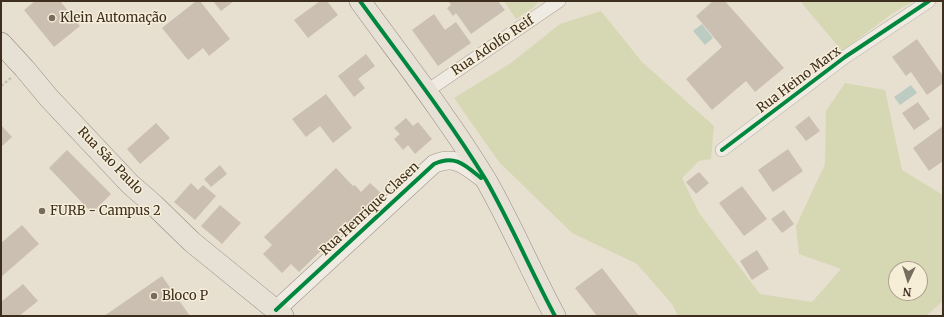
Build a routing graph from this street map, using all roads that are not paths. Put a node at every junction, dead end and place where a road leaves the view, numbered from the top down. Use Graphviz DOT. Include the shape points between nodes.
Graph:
graph roads {
  1 [pos="360,1"];
  2 [pos="559,1"];
  3 [pos="929,1"];
  4 [pos="1,43"];
  5 [pos="427,91"];
  6 [pos="722,150"];
  7 [pos="486,181"];
  8 [pos="280,313"];
  9 [pos="555,316"];
  1 -- 5 [label="main road"];
  2 -- 5 [label="street, Rua Adolfo Reif"];
  3 -- 6 [label="street, Rua Heino Marx" via="845,57"];
  4 -- 8 [label="main road, Rua São Paulo" via="130,184 192,242"];
  5 -- 7 [label="main road"];
  7 -- 8 [label="street, Rua Henrique Clasen" via="459,162 443,160 434,164 291,296"];
  7 -- 9 [label="main road"];
}
